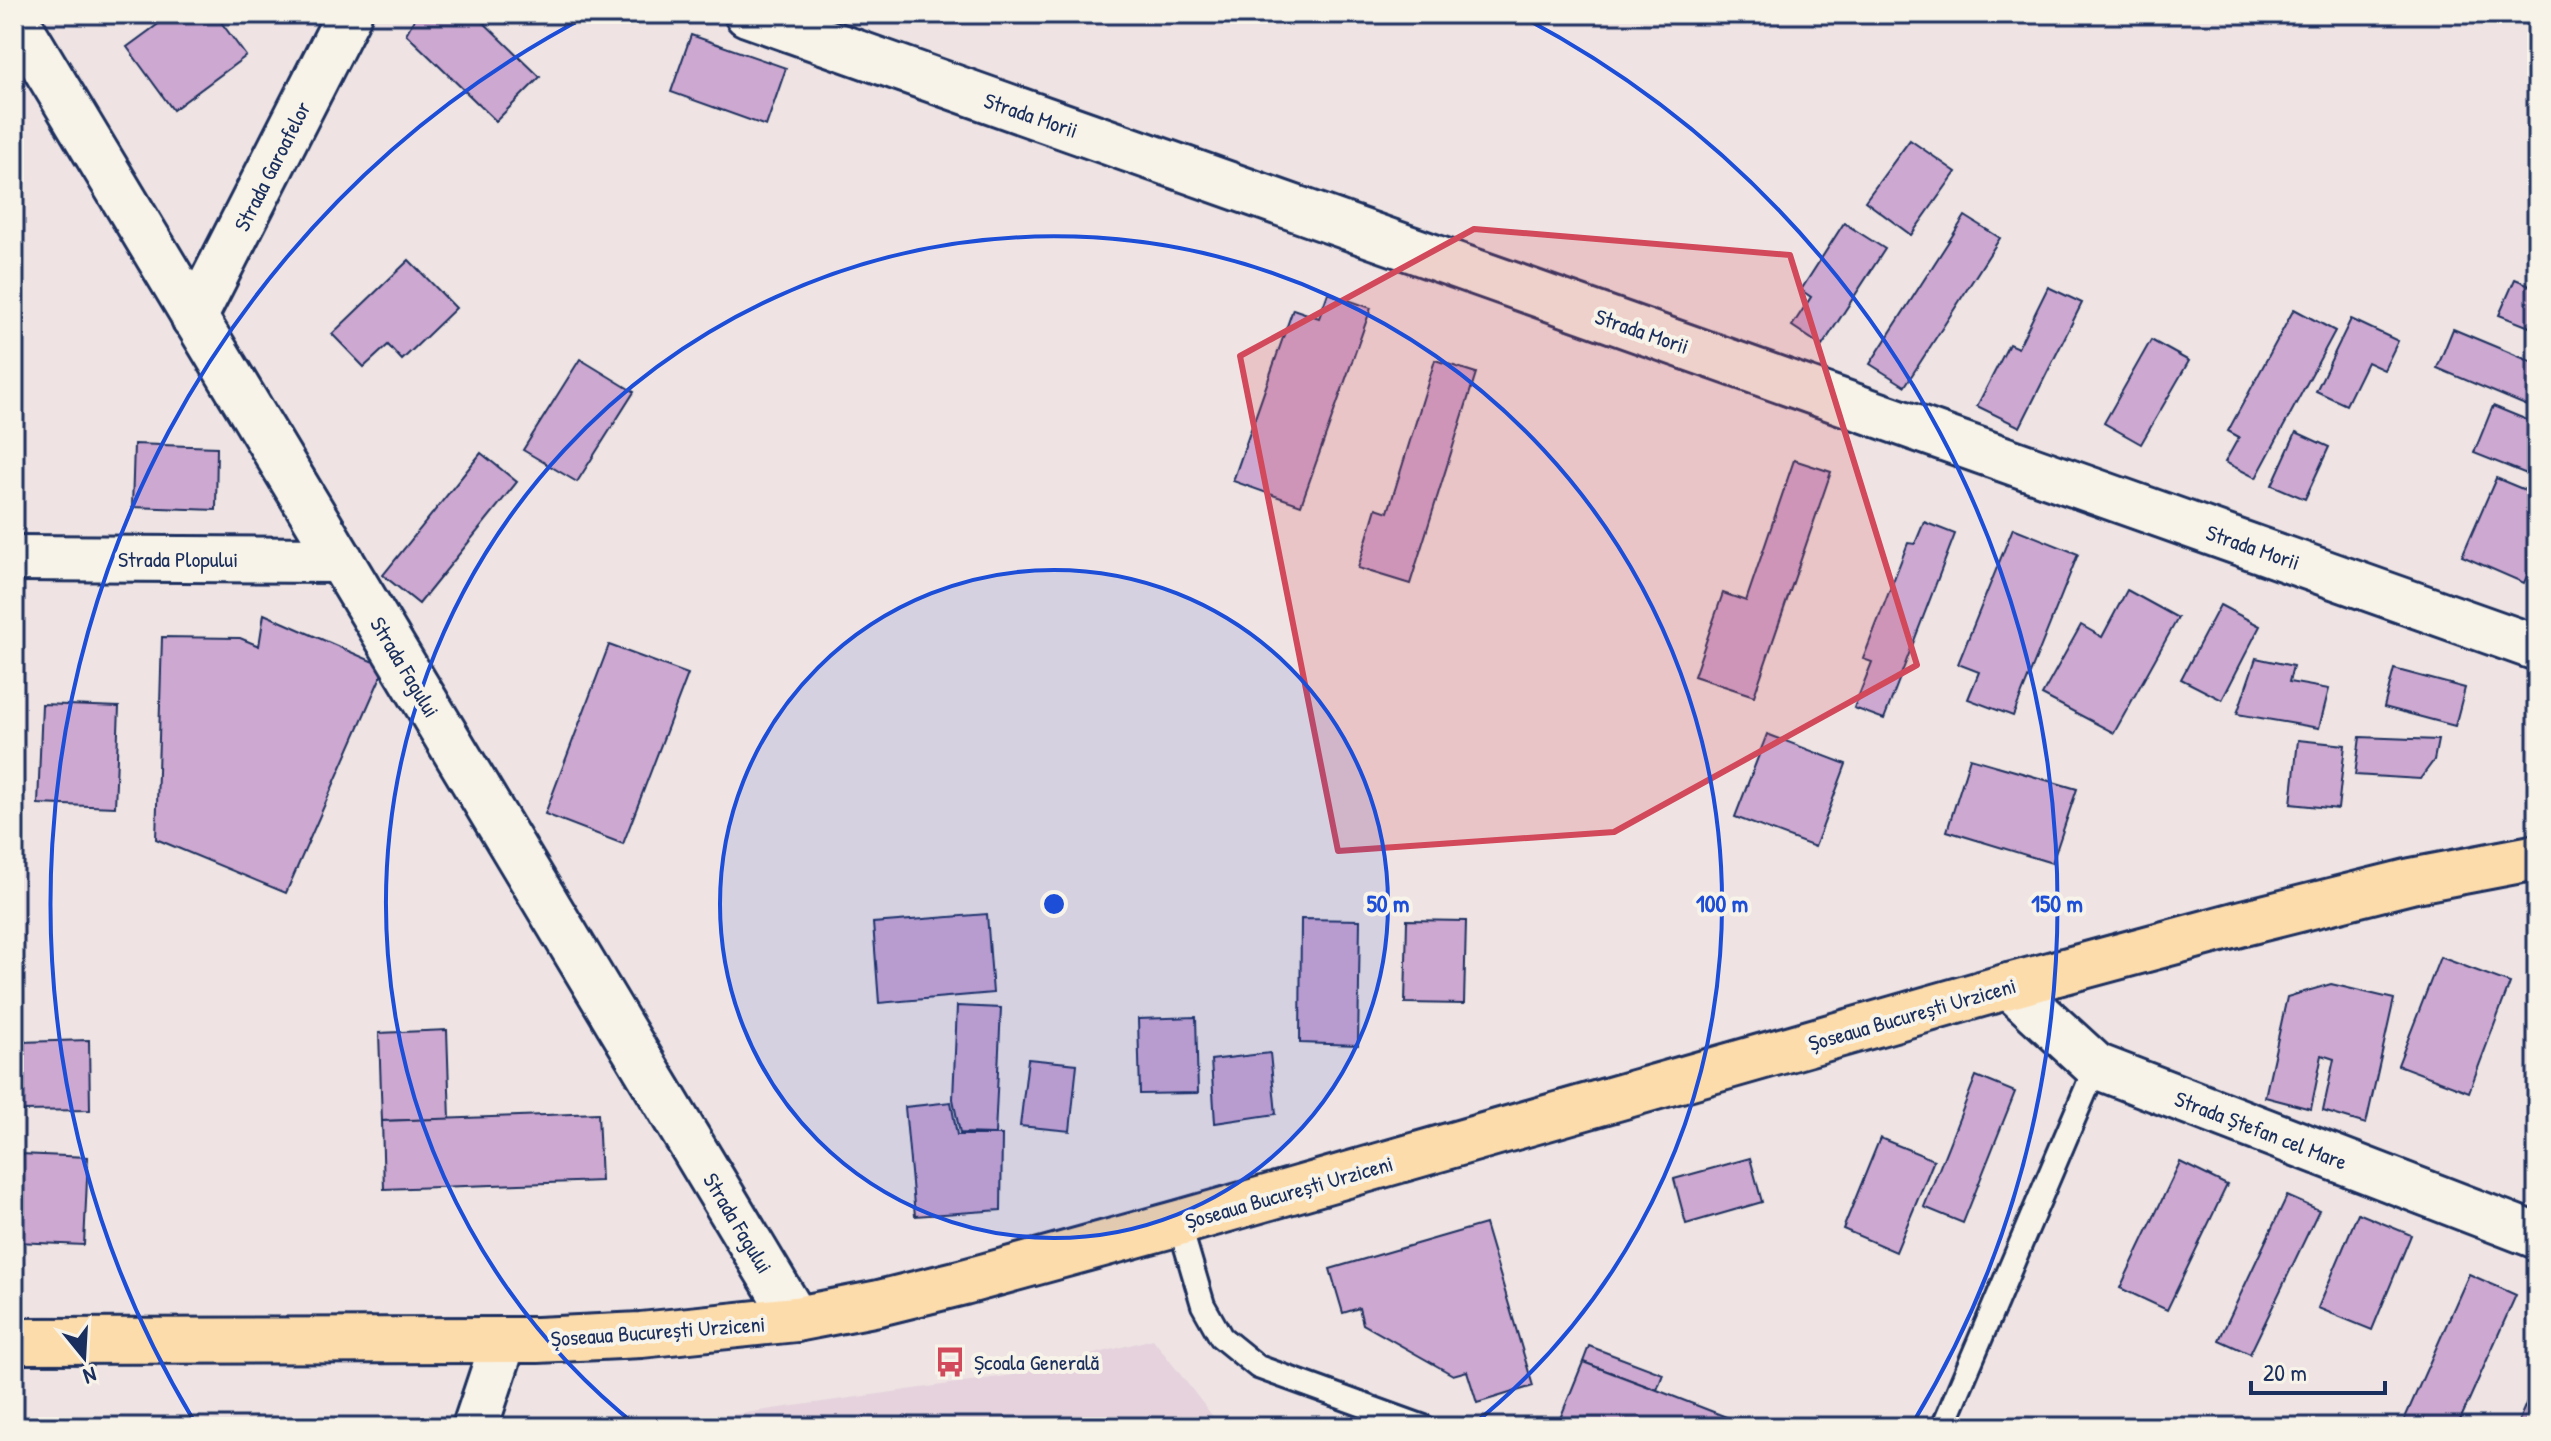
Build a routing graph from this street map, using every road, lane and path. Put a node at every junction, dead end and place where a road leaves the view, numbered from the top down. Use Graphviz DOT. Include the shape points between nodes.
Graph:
graph roads {
  1 [pos="349,14"];
  2 [pos="747,14"];
  3 [pos="14,16"];
  4 [pos="194,318"];
  5 [pos="14,558"];
  6 [pos="341,560"];
  7 [pos="2537,648"];
  8 [pos="2537,857"];
  9 [pos="2009,986"];
  10 [pos="2096,1066"];
  11 [pos="1179,1223"];
  12 [pos="2537,1236"];
  13 [pos="796,1319"];
  14 [pos="504,1340"];
  15 [pos="14,1341"];
  16 [pos="475,1427"];
  17 [pos="1424,1427"];
  18 [pos="1943,1427"];
  1 -- 4 [label="street, Strada Garoafelor"];
  2 -- 7 [label="street, Strada Morii"];
  3 -- 4 [label="street, Strada Fagului"];
  4 -- 6 [label="street, Strada Fagului"];
  5 -- 6 [label="street, Strada Plopului"];
  6 -- 13 [label="street, Strada Fagului"];
  8 -- 9 [label="highway, Șoseaua București Urziceni" via="2411,881"];
  9 -- 10 [label="street, Strada Ștefan cel Mare"];
  9 -- 11 [label="highway, Șoseaua București Urziceni"];
  10 -- 12 [label="street, Strada Ștefan cel Mare"];
  10 -- 18 [label="lane"];
  11 -- 13 [label="highway, Șoseaua București Urziceni" via="879,1303"];
  11 -- 17 [label="lane" via="1203,1305 1221,1337 1258,1367"];
  13 -- 14 [label="highway, Șoseaua București Urziceni" via="641,1335"];
  14 -- 15 [label="highway, Șoseaua București Urziceni"];
  14 -- 16 [label="street"];
}
